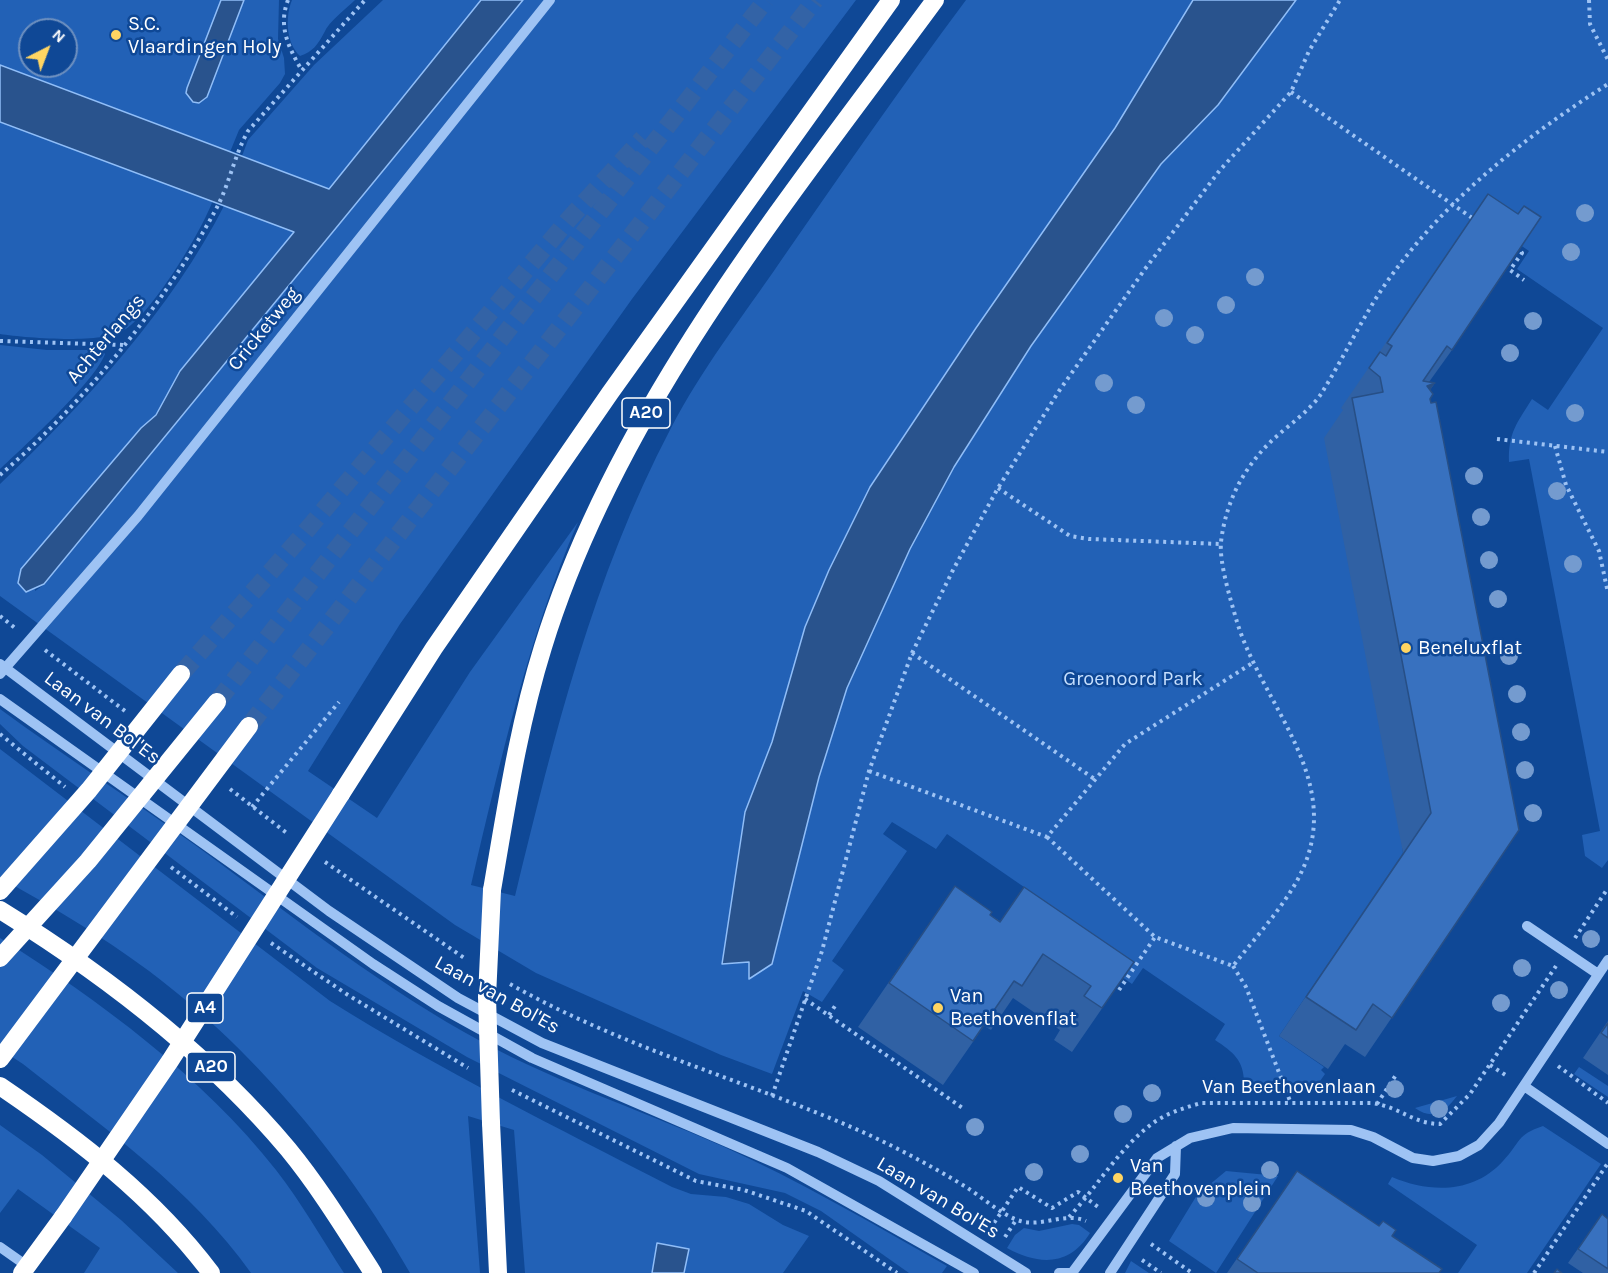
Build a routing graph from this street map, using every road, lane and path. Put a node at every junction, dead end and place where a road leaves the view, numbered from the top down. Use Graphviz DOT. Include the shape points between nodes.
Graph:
graph roads {
  1 [pos="288,0"];
  2 [pos="365,0"];
  3 [pos="550,0"];
  4 [pos="891,0"];
  5 [pos="935,0"];
  6 [pos="1340,0"];
  7 [pos="1589,0"];
  8 [pos="1608,60"];
  9 [pos="301,69"];
  10 [pos="1608,84"];
  11 [pos="1291,92"];
  12 [pos="1451,204"];
  13 [pos="1478,222"];
  14 [pos="1513,247"];
  15 [pos="1524,280"];
  16 [pos="0,341"];
  17 [pos="124,345"];
  18 [pos="1497,439"];
  19 [pos="1555,446"];
  20 [pos="1608,452"];
  21 [pos="0,476"];
  22 [pos="998,488"];
  23 [pos="1221,544"];
  24 [pos="1608,593"];
  25 [pos="912,653"];
  26 [pos="1254,662"];
  27 [pos="2,669"];
  28 [pos="182,674"];
  29 [pos="0,699"];
  30 [pos="218,702"];
  31 [pos="339,702"];
  32 [pos="249,726"];
  33 [pos="869,771"];
  34 [pos="1096,780"];
  35 [pos="252,807"];
  36 [pos="1047,837"];
  37 [pos="1608,888"];
  38 [pos="0,891"];
  39 [pos="0,910"];
  40 [pos="1527,926"];
  41 [pos="1155,937"];
  42 [pos="1566,952"];
  43 [pos="0,958"];
  44 [pos="1608,960"];
  45 [pos="1233,966"];
  46 [pos="1598,974"];
  47 [pos="1119,990"];
  48 [pos="805,999"];
  49 [pos="835,1006"];
  50 [pos="828,1015"];
  51 [pos="1543,1054"];
  52 [pos="0,1059"];
  53 [pos="1396,1075"];
  54 [pos="0,1086"];
  55 [pos="1524,1086"];
  56 [pos="772,1096"];
  57 [pos="1290,1101"];
  58 [pos="1608,1103"];
  59 [pos="1377,1104"];
  60 [pos="964,1109"];
  61 [pos="1608,1144"];
  62 [pos="1176,1146"];
  63 [pos="1608,1163"];
  64 [pos="1086,1198"];
  65 [pos="1112,1217"];
  66 [pos="1016,1220"];
  67 [pos="839,1233"];
  68 [pos="1136,1233"];
  69 [pos="980,1244"];
  70 [pos="0,1247"];
  71 [pos="25,1270"];
  72 [pos="211,1273"];
  73 [pos="373,1273"];
  74 [pos="498,1273"];
  75 [pos="897,1273"];
  76 [pos="974,1273"];
  77 [pos="1026,1273"];
  78 [pos="1059,1273"];
  79 [pos="1070,1273"];
  80 [pos="1110,1273"];
  81 [pos="1192,1273"];
  82 [pos="1534,1273"];
  1 -- 9 [label="path" via="283,13 286,42"];
  2 -- 9 [label="path, Achterlangs"];
  3 -- 27 [label="street, Cricketweg" via="138,516"];
  4 -- 71 [label="highway, A4, bridge" via="434,648 170,1061"];
  5 -- 74 [label="highway, A20, bridge" via="787,202 645,414 605,491 540,657 519,734 492,890 487,997"];
  6 -- 11 [label="path" via="1309,51"];
  7 -- 8 [label="path" via="1590,24"];
  9 -- 17 [label="path, Achterlangs" via="248,131 217,208 193,250"];
  10 -- 12 [label="path" via="1550,121"];
  11 -- 12 [label="path"];
  11 -- 22 [label="path" via="1220,170 1145,268 1059,391"];
  12 -- 13 [label="path"];
  12 -- 23 [label="path" via="1384,286 1320,396 1245,470 1234,493"];
  14 -- 15 [label="path" via="1522,253 1510,270"];
  16 -- 17 [label="path"];
  17 -- 21 [label="path, Achterlangs" via="56,422"];
  18 -- 19 [label="path"];
  19 -- 20 [label="path"];
  19 -- 24 [label="path" via="1566,485 1599,551"];
  22 -- 23 [label="path" via="1070,536"];
  22 -- 25 [label="path"];
  23 -- 26 [label="path" via="1232,606"];
  25 -- 33 [label="path"];
  25 -- 34 [label="path"];
  26 -- 34 [label="path" via="1125,744"];
  26 -- 45 [label="path" via="1307,770 1316,810 1308,856 1298,878"];
  27 -- 69 [label="street, Laan van Bol'Es" via="329,911 458,998 542,1043 818,1152 879,1181"];
  28 -- 38 [label="highway, bridge" via="89,790"];
  29 -- 76 [label="street, Laan van Bol'Es" via="438,1006 532,1058 787,1168"];
  30 -- 43 [label="highway, bridge" via="88,861"];
  31 -- 35 [label="path"];
  32 -- 52 [label="highway, bridge"];
  33 -- 36 [label="path"];
  33 -- 48 [label="path" via="822,951"];
  34 -- 36 [label="path"];
  36 -- 41 [label="path"];
  37 -- 42 [label="path, Van Beethovenlaan"];
  39 -- 73 [label="highway, A20" via="106,981 220,1075 290,1151"];
  40 -- 42 [label="street"];
  41 -- 45 [label="path"];
  41 -- 47 [label="path"];
  42 -- 46 [label="street"];
  42 -- 59 [label="path, Van Beethovenlaan" via="1470,1094 1440,1124 1419,1121 1392,1106"];
  44 -- 46 [label="street, Van Beethovenlaan"];
  45 -- 57 [label="path" via="1246,987"];
  46 -- 51 [label="street, Van Beethovenlaan"];
  48 -- 50 [label="path"];
  48 -- 56 [label="path"];
  49 -- 50 [label="path"];
  50 -- 60 [label="path"];
  51 -- 55 [label="street, Van Beethovenlaan"];
  51 -- 58 [label="path"];
  53 -- 59 [label="path"];
  54 -- 72 [label="highway" via="89,1151 141,1195 191,1246"];
  55 -- 61 [label="street"];
  55 -- 62 [label="street, Van Beethovenlaan" via="1479,1145 1459,1156 1433,1161 1413,1158 1351,1130 1233,1128 1204,1133"];
  57 -- 59 [label="path, Van Beethovenlaan"];
  57 -- 64 [label="path, Van Beethovenlaan" via="1201,1103 1178,1110 1136,1137"];
  62 -- 65 [label="street, Van Beethovenlaan" via="1157,1158"];
  62 -- 68 [label="street" via="1175,1174"];
  63 -- 82 [label="path"];
  64 -- 65 [label="path"];
  64 -- 66 [label="path, Van Beethovenlaan" via="1069,1217 1034,1223"];
  64 -- 69 [label="path" via="1077,1192 1052,1208 1018,1187"];
  65 -- 79 [label="street, Van Beethovenlaan"];
  67 -- 75 [label="path"];
  68 -- 80 [label="street"];
  68 -- 81 [label="path"];
  69 -- 77 [label="street, Laan van Bol'Es"];
  70 -- 71 [label="street"];
  78 -- 79 [label="street"];
}
